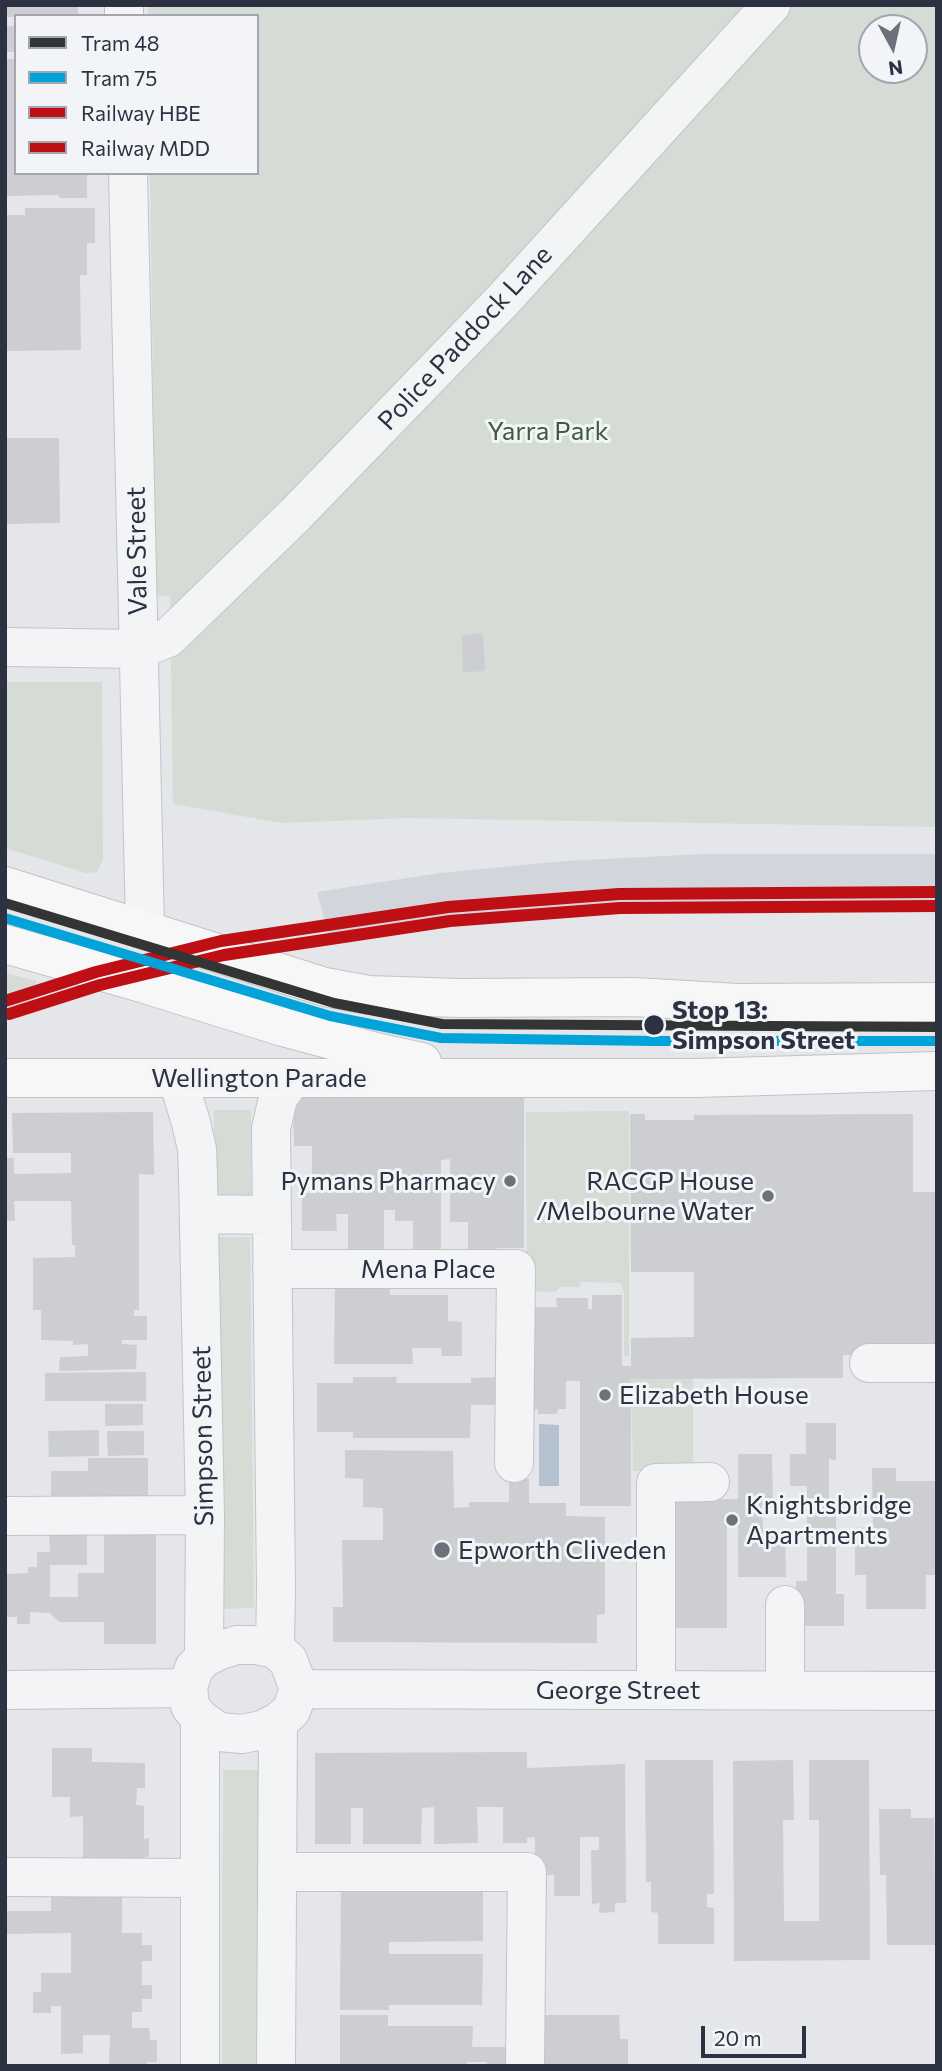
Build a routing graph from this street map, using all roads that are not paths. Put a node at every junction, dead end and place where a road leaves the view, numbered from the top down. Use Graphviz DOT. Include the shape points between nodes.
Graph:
graph roads {
  1 [pos="771,5"];
  2 [pos="128,175"];
  3 [pos="5,648"];
  4 [pos="140,649"];
  5 [pos="5,886"];
  6 [pos="145,928"];
  7 [pos="5,944"];
  8 [pos="145,984"];
  9 [pos="937,1002"];
  10 [pos="937,1071"];
  11 [pos="514,1076"];
  12 [pos="5,1078"];
  13 [pos="178,1079"];
  14 [pos="295,1079"];
  15 [pos="199,1214"];
  16 [pos="271,1215"];
  17 [pos="272,1269"];
  18 [pos="869,1363"];
  19 [pos="937,1363"];
  20 [pos="514,1463"];
  21 [pos="710,1482"];
  22 [pos="5,1516"];
  23 [pos="205,1516"];
  24 [pos="785,1605"];
  25 [pos="275,1649"];
  26 [pos="197,1688"];
  27 [pos="299,1689"];
  28 [pos="5,1690"];
  29 [pos="656,1690"];
  30 [pos="785,1690"];
  31 [pos="937,1691"];
  32 [pos="278,1722"];
  33 [pos="277,1872"];
  34 [pos="5,1877"];
  35 [pos="200,1878"];
  36 [pos="200,2066"];
  37 [pos="275,2066"];
  38 [pos="525,2066"];
  1 -- 4 [label="street, Police Paddock Lane" via="504,299 295,515 168,638"];
  2 -- 4 [label="street, Vale Street"];
  3 -- 4 [label="street"];
  4 -- 6 [label="street, Vale Street"];
  5 -- 6 [label="main road"];
  6 -- 8 [label="main road"];
  6 -- 9 [label="main road" via="325,987 369,995"];
  7 -- 8 [label="main road, Wellington Parade"];
  8 -- 11 [label="main road, Wellington Parade" via="376,1052"];
  10 -- 11 [label="main road, Wellington Parade" via="697,1078"];
  11 -- 14 [label="main road, Wellington Parade"];
  12 -- 13 [label="main road, Wellington Parade"];
  13 -- 14 [label="main road, Wellington Parade"];
  13 -- 15 [label="street, Simpson Street" via="197,1149"];
  14 -- 16 [label="street" via="278,1098 273,1114"];
  15 -- 16 [label="street"];
  15 -- 23 [label="street, Simpson Street"];
  16 -- 17 [label="street"];
  17 -- 20 [label="street, Mena Place" via="516,1269"];
  17 -- 25 [label="street"];
  18 -- 19 [label="street"];
  21 -- 29 [label="street" via="656,1483"];
  22 -- 23 [label="street"];
  23 -- 26 [label="street, Simpson Street"];
  24 -- 30 [label="street"];
  25 -- 26 [label="street" via="237,1645 218,1651"];
  25 -- 27 [label="street" via="288,1660"];
  26 -- 28 [label="street"];
  26 -- 32 [label="street" via="219,1732 242,1734"];
  26 -- 35 [label="street, Simpson Street"];
  27 -- 29 [label="street, George Street"];
  27 -- 32 [label="street" via="291,1711"];
  29 -- 30 [label="street, George Street"];
  30 -- 31 [label="street, George Street"];
  32 -- 33 [label="street"];
  33 -- 37 [label="street"];
  33 -- 38 [label="street" via="527,1872"];
  34 -- 35 [label="street"];
  35 -- 36 [label="street, Simpson Street"];
}
